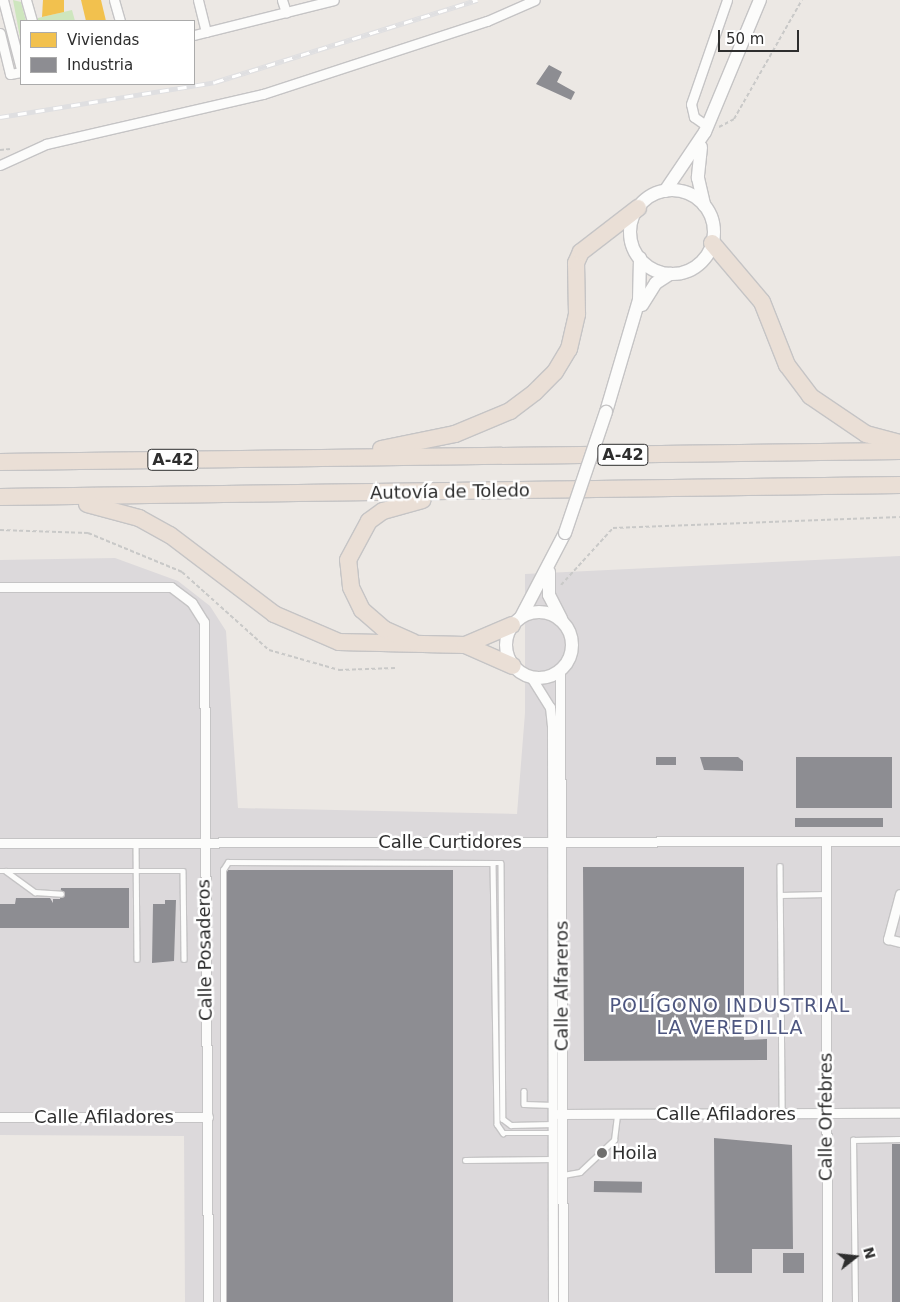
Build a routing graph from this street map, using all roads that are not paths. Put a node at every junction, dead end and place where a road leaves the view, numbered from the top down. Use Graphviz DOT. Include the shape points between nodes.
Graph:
graph roads {
  1 [pos="26,0"];
  2 [pos="114,0"];
  3 [pos="198,0"];
  4 [pos="282,0"];
  5 [pos="334,0"];
  6 [pos="534,0"];
  7 [pos="727,0"];
  8 [pos="760,0"];
  9 [pos="5,3"];
  10 [pos="286,12"];
  11 [pos="32,20"];
  12 [pos="120,20"];
  13 [pos="206,32"];
  14 [pos="0,33"];
  15 [pos="195,35"];
  16 [pos="20,66"];
  17 [pos="20,70"];
  18 [pos="706,129"];
  19 [pos="0,166"];
  20 [pos="665,191"];
  21 [pos="704,205"];
  22 [pos="638,208"];
  23 [pos="712,243"];
  24 [pos="640,258"];
  25 [pos="670,274"];
  26 [pos="635,318"];
  27 [pos="900,443"];
  28 [pos="900,451"];
  29 [pos="346,459"];
  30 [pos="0,462"];
  31 [pos="900,485"];
  32 [pos="446,493"];
  33 [pos="0,497"];
  34 [pos="76,498"];
  35 [pos="549,570"];
  36 [pos="0,587"];
  37 [pos="516,621"];
  38 [pos="562,622"];
  39 [pos="422,645"];
  40 [pos="465,646"];
  41 [pos="513,666"];
  42 [pos="560,670"];
  43 [pos="531,677"];
  44 [pos="826,841"];
  45 [pos="900,841"];
  46 [pos="550,842"];
  47 [pos="562,842"];
  48 [pos="136,843"];
  49 [pos="204,843"];
  50 [pos="0,844"];
  51 [pos="493,863"];
  52 [pos="780,866"];
  53 [pos="3,871"];
  54 [pos="136,871"];
  55 [pos="60,894"];
  56 [pos="826,894"];
  57 [pos="900,894"];
  58 [pos="781,895"];
  59 [pos="900,942"];
  60 [pos="137,959"];
  61 [pos="184,959"];
  62 [pos="524,1091"];
  63 [pos="553,1110"];
  64 [pos="563,1114"];
  65 [pos="617,1114"];
  66 [pos="782,1114"];
  67 [pos="826,1114"];
  68 [pos="900,1114"];
  69 [pos="0,1117"];
  70 [pos="208,1117"];
  71 [pos="553,1128"];
  72 [pos="900,1139"];
  73 [pos="553,1159"];
  74 [pos="465,1160"];
  75 [pos="563,1175"];
  76 [pos="208,1302"];
  77 [pos="223,1302"];
  78 [pos="552,1302"];
  79 [pos="563,1302"];
  80 [pos="827,1302"];
  81 [pos="855,1302"];
  1 -- 11 [label="street"];
  2 -- 12 [label="street"];
  3 -- 13 [label="street"];
  4 -- 10 [label="street"];
  5 -- 10 [label="street"];
  6 -- 19 [label="street" via="487,20 263,94 46,144"];
  7 -- 18 [label="street" via="691,104 694,118"];
  8 -- 18 [label="street"];
  9 -- 16 [label="street"];
  10 -- 13 [label="street"];
  13 -- 15 [label="street"];
  14 -- 17 [label="street" via="10,74"];
  18 -- 20 [label="street"];
  18 -- 21 [label="street" via="698,164"];
  20 -- 21 [label="street" via="686,192"];
  20 -- 22 [label="street"];
  21 -- 23 [label="street" via="714,227"];
  22 -- 24 [label="street" via="630,229"];
  22 -- 29 [label="highway" via="581,252 576,263 577,314 569,349 556,372 535,392 510,411 455,434 420,445 357,452"];
  23 -- 25 [label="street" via="699,264"];
  23 -- 27 [label="highway" via="762,302 787,364 810,396 866,434"];
  24 -- 25 [label="street"];
  24 -- 26 [label="street" via="642,287"];
  25 -- 26 [label="street" via="656,283"];
  26 -- 35 [label="street, bridge" via="606,412"];
  28 -- 29 [label="highway, Autovía de Toledo / A-42"];
  29 -- 30 [label="highway, Autovía de Toledo / A-42"];
  31 -- 32 [label="highway, Autovía de Toledo / A-42"];
  32 -- 34 [label="highway, Autovía de Toledo / A-42"];
  32 -- 39 [label="highway" via="383,511 358,533 348,560 351,587 367,615 384,630"];
  33 -- 34 [label="highway, Autovía de Toledo / A-42"];
  34 -- 39 [label="highway" via="139,518 170,535 274,614 317,636 363,645"];
  35 -- 37 [label="street"];
  35 -- 38 [label="street" via="549,595"];
  36 -- 49 [label="street, Calle Posaderos" via="148,584 171,587 192,603 204,622 207,638"];
  37 -- 38 [label="street" via="542,612"];
  37 -- 40 [label="highway"];
  37 -- 41 [label="street" via="506,646"];
  38 -- 42 [label="street" via="571,641"];
  39 -- 40 [label="highway"];
  40 -- 41 [label="highway"];
  41 -- 43 [label="street"];
  42 -- 43 [label="street"];
  42 -- 47 [label="street, Calle Alfareros"];
  43 -- 46 [label="street, Calle Alfareros" via="550,707"];
  44 -- 45 [label="street, Calle Curtidores"];
  44 -- 47 [label="street, Calle Curtidores"];
  44 -- 56 [label="street, Calle Orfebres"];
  46 -- 47 [label="street, Calle Curtidores"];
  46 -- 49 [label="street, Calle Curtidores"];
  46 -- 63 [label="street, Calle Alfareros"];
  47 -- 64 [label="street, Calle Alfareros"];
  48 -- 49 [label="street, Calle Curtidores"];
  48 -- 50 [label="street, Calle Curtidores"];
  48 -- 54 [label="lane"];
  49 -- 70 [label="street, Calle Posaderos"];
  51 -- 71 [label="lane" via="501,863 503,1119 511,1125"];
  51 -- 71 [label="lane" via="497,1124 503,1133"];
  51 -- 77 [label="lane" via="228,862 223,870"];
  52 -- 58 [label="lane"];
  53 -- 54 [label="lane"];
  53 -- 55 [label="lane" via="35,892"];
  54 -- 60 [label="lane"];
  54 -- 61 [label="lane" via="183,871"];
  56 -- 58 [label="lane"];
  56 -- 67 [label="street, Calle Orfebres"];
  57 -- 59 [label="street" via="888,939"];
  58 -- 66 [label="lane"];
  62 -- 63 [label="lane" via="524,1104"];
  63 -- 64 [label="street, Calle Afiladores"];
  63 -- 71 [label="street, Calle Alfareros"];
  64 -- 65 [label="street, Calle Afiladores"];
  64 -- 75 [label="street, Calle Alfareros"];
  65 -- 66 [label="street, Calle Afiladores"];
  65 -- 75 [label="lane" via="614,1140 580,1172"];
  66 -- 67 [label="street, Calle Afiladores"];
  67 -- 68 [label="street, Calle Afiladores"];
  67 -- 80 [label="street, Calle Orfebres"];
  69 -- 70 [label="street, Calle Afiladores"];
  70 -- 76 [label="street, Calle Posaderos"];
  71 -- 73 [label="street, Calle Alfareros"];
  72 -- 81 [label="lane" via="853,1140"];
  73 -- 74 [label="lane"];
  73 -- 78 [label="street, Calle Alfareros"];
  75 -- 79 [label="street, Calle Alfareros"];
}
